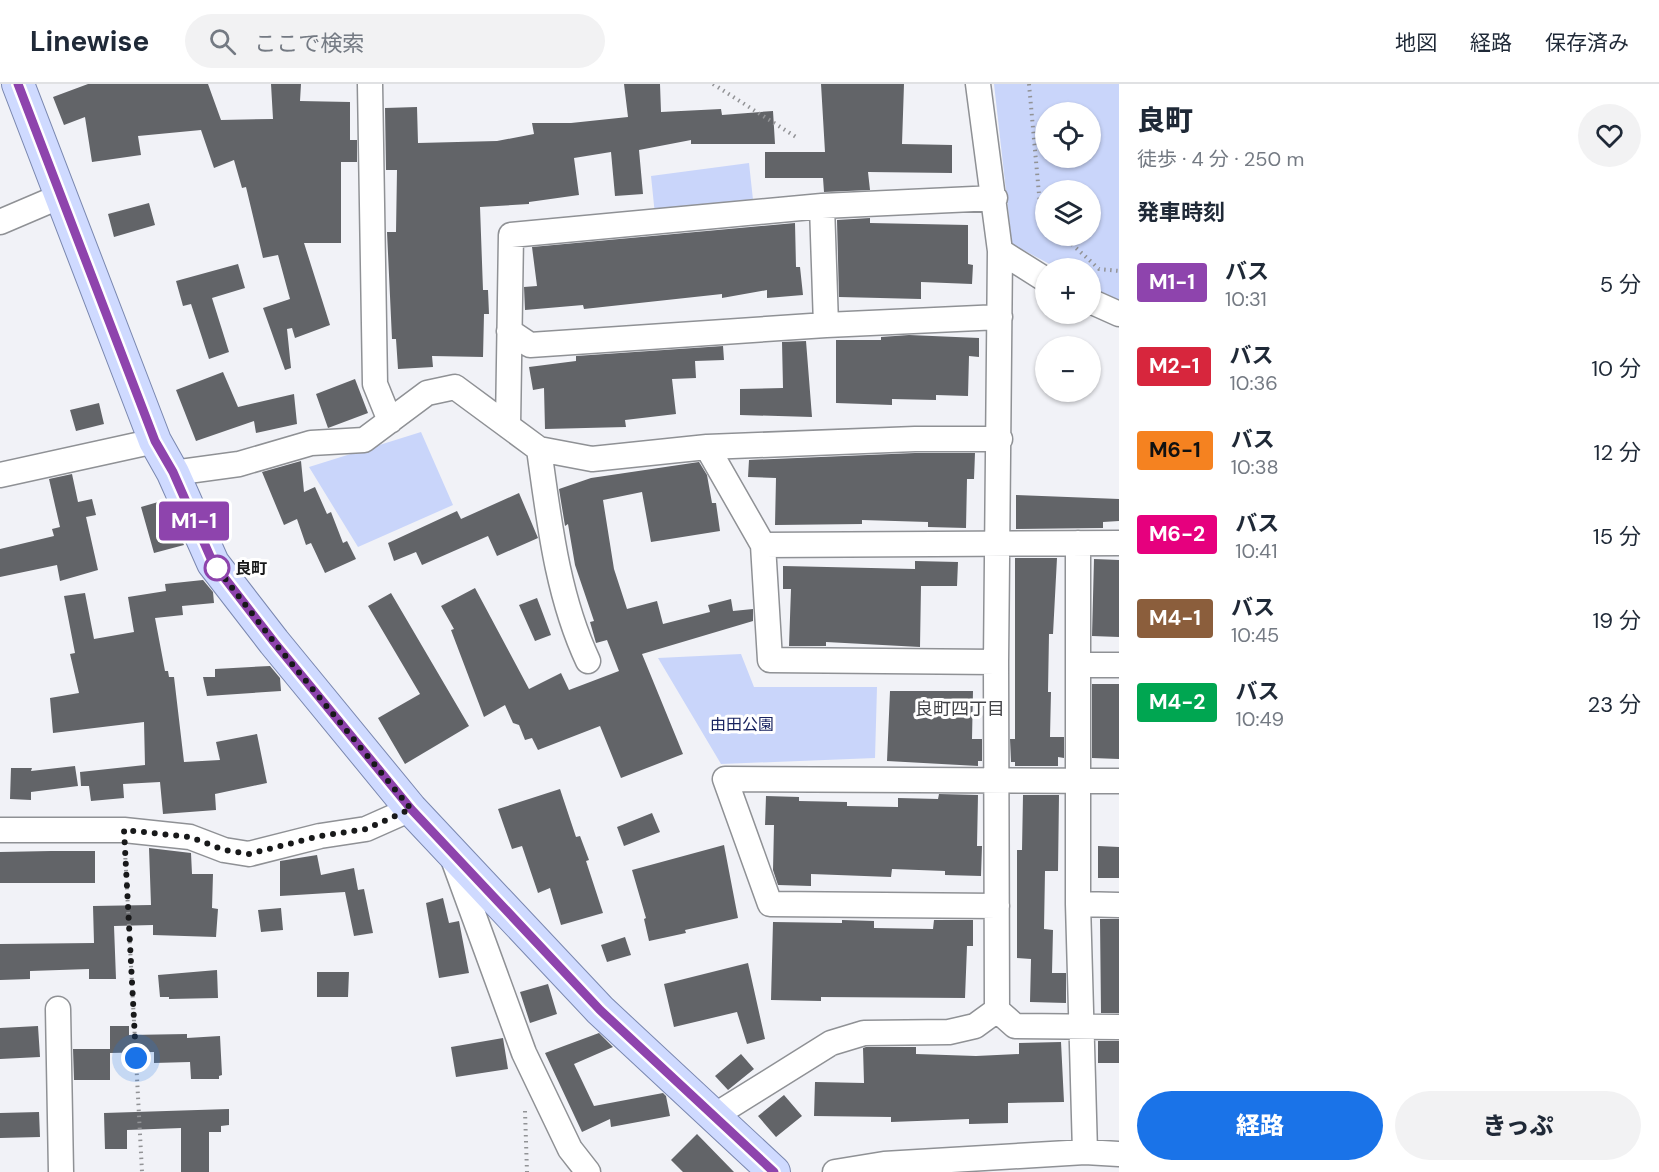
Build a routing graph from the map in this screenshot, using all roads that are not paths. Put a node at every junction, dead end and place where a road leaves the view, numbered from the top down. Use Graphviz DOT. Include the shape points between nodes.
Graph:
graph roads {
  1 [pos="18,84"];
  2 [pos="370,84"];
  3 [pos="978,84"];
  4 [pos="61,196"];
  5 [pos="995,198"];
  6 [pos="822,206"];
  7 [pos="0,222"];
  8 [pos="1000,251"];
  9 [pos="1035,272"];
  10 [pos="1101,306"];
  11 [pos="1119,314"];
  12 [pos="1000,317"];
  13 [pos="826,325"];
  14 [pos="509,330"];
  15 [pos="531,345"];
  16 [pos="508,370"];
  17 [pos="390,422"];
  18 [pos="508,426"];
  19 [pos="1000,439"];
  20 [pos="155,441"];
  21 [pos="706,447"];
  22 [pos="539,449"];
  23 [pos="173,472"];
  24 [pos="0,475"];
  25 [pos="999,543"];
  26 [pos="1078,543"];
  27 [pos="1119,543"];
  28 [pos="763,545"];
  29 [pos="588,661"];
  30 [pos="996,662"];
  31 [pos="1078,664"];
  32 [pos="1119,665"];
  33 [pos="998,780"];
  34 [pos="1078,780"];
  35 [pos="1119,781"];
  36 [pos="411,809"];
  37 [pos="0,830"];
  38 [pos="450,851"];
  39 [pos="1078,904"];
  40 [pos="1119,905"];
  41 [pos="997,906"];
  42 [pos="58,1009"];
  43 [pos="997,1010"];
  44 [pos="1083,1027"];
  45 [pos="1119,1027"];
  46 [pos="714,1116"];
  47 [pos="1085,1152"];
  48 [pos="1119,1154"];
  49 [pos="61,1172"];
  50 [pos="588,1172"];
  51 [pos="774,1172"];
  52 [pos="835,1172"];
  1 -- 4 [label="main road"];
  2 -- 17 [label="street" via="375,384"];
  3 -- 5 [label="street"];
  4 -- 7 [label="street"];
  4 -- 20 [label="main road"];
  5 -- 6 [label="street"];
  5 -- 8 [label="street"];
  6 -- 13 [label="street"];
  6 -- 14 [label="street" via="511,235"];
  8 -- 9 [label="street"];
  8 -- 12 [label="street"];
  10 -- 11 [label="street"];
  12 -- 13 [label="street"];
  12 -- 19 [label="street"];
  13 -- 15 [label="street"];
  14 -- 15 [label="street"];
  14 -- 16 [label="street"];
  15 -- 16 [label="street" via="520,350"];
  16 -- 18 [label="street"];
  17 -- 18 [label="street" via="427,393 455,387"];
  17 -- 23 [label="street" via="364,440 311,443 239,464"];
  18 -- 22 [label="street"];
  19 -- 21 [label="street"];
  19 -- 25 [label="street"];
  20 -- 23 [label="main road"];
  20 -- 24 [label="street"];
  21 -- 22 [label="street" via="592,459"];
  21 -- 28 [label="street"];
  22 -- 29 [label="street" via="551,533 575,634"];
  23 -- 36 [label="main road" via="213,563"];
  25 -- 26 [label="street"];
  25 -- 28 [label="street"];
  25 -- 30 [label="street"];
  26 -- 27 [label="street"];
  26 -- 31 [label="street"];
  28 -- 30 [label="street" via="770,660"];
  30 -- 33 [label="street"];
  31 -- 32 [label="street"];
  31 -- 34 [label="street"];
  33 -- 34 [label="street"];
  33 -- 41 [label="street"];
  33 -- 41 [label="street" via="725,779 770,904"];
  34 -- 35 [label="street"];
  34 -- 39 [label="street"];
  36 -- 37 [label="street" via="366,829 249,854 224,850 190,837 124,830"];
  36 -- 38 [label="main road"];
  38 -- 46 [label="main road" via="600,1010"];
  38 -- 50 [label="street" via="524,1053 570,1149"];
  39 -- 40 [label="street"];
  39 -- 44 [label="street"];
  41 -- 43 [label="street"];
  42 -- 49 [label="street"];
  43 -- 44 [label="street" via="1015,1026"];
  43 -- 46 [label="street" via="975,1026 950,1032 864,1033 831,1043"];
  44 -- 45 [label="street"];
  44 -- 47 [label="street"];
  46 -- 51 [label="main road"];
  47 -- 48 [label="street"];
  47 -- 52 [label="street" via="884,1164"];
}
